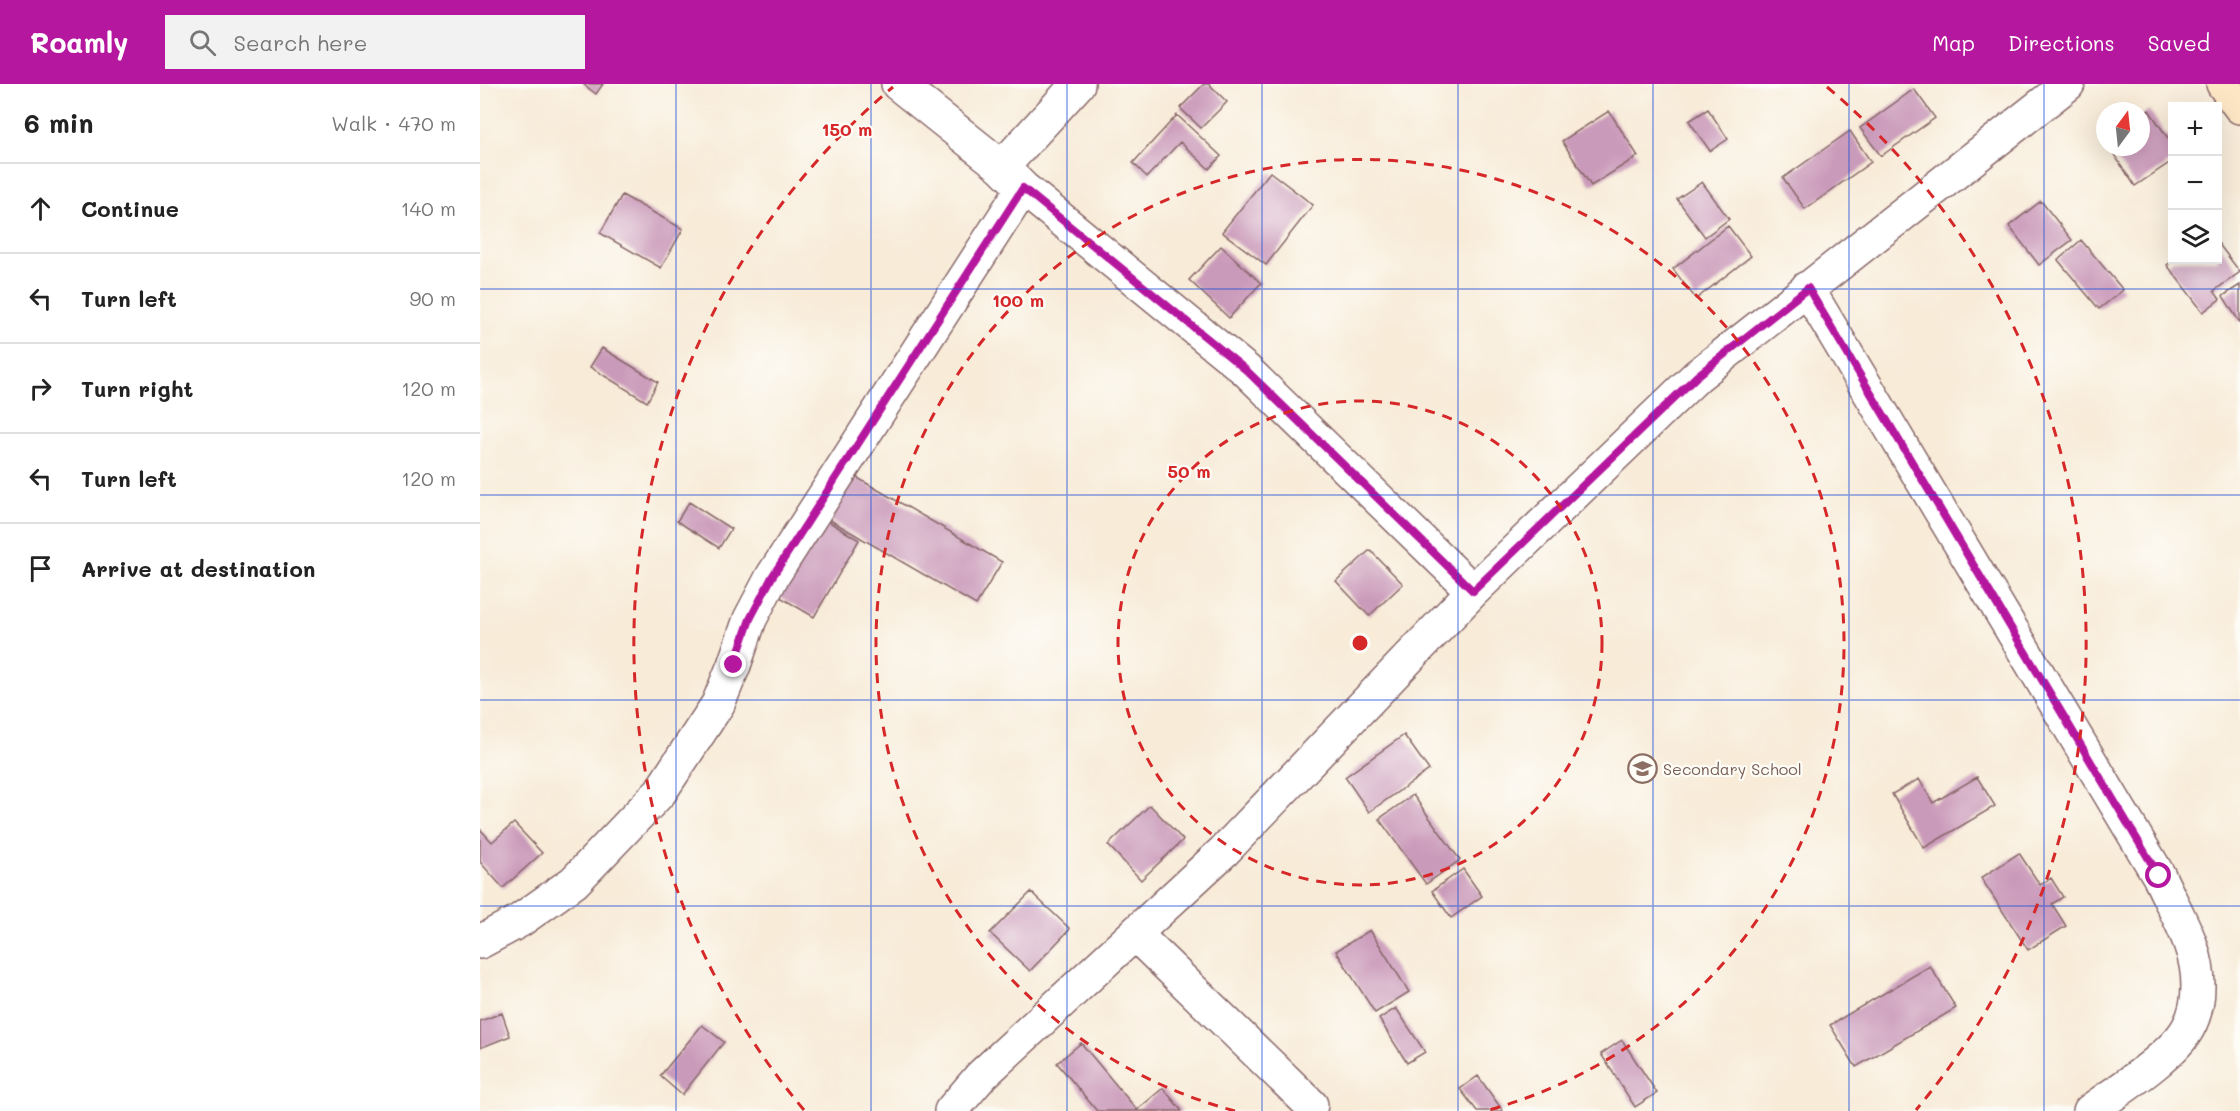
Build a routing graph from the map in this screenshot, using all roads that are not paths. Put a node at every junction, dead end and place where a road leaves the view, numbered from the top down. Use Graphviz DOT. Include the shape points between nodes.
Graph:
graph roads {
  1 [pos="898,84"];
  2 [pos="1078,84"];
  3 [pos="2068,84"];
  4 [pos="2223,84"];
  5 [pos="2240,107"];
  6 [pos="1013,177"];
  7 [pos="1808,288"];
  8 [pos="1473,591"];
  9 [pos="1135,933"];
  10 [pos="480,942"];
  11 [pos="1311,1105"];
  12 [pos="951,1111"];
  13 [pos="2090,1111"];
  1 -- 6 [label="street"];
  2 -- 6 [label="street"];
  3 -- 7 [label="street"];
  4 -- 5 [label="main road"];
  6 -- 8 [label="street" via="1246,370"];
  6 -- 10 [label="street" via="772,577 750,619 718,704 660,792 574,882 519,921"];
  7 -- 8 [label="street" via="1697,376"];
  7 -- 13 [label="street" via="2159,876 2190,944 2198,972 2197,1003 2188,1028 2170,1051"];
  8 -- 9 [label="street" via="1224,851"];
  9 -- 11 [label="street"];
  9 -- 12 [label="street" via="981,1076"];
}
